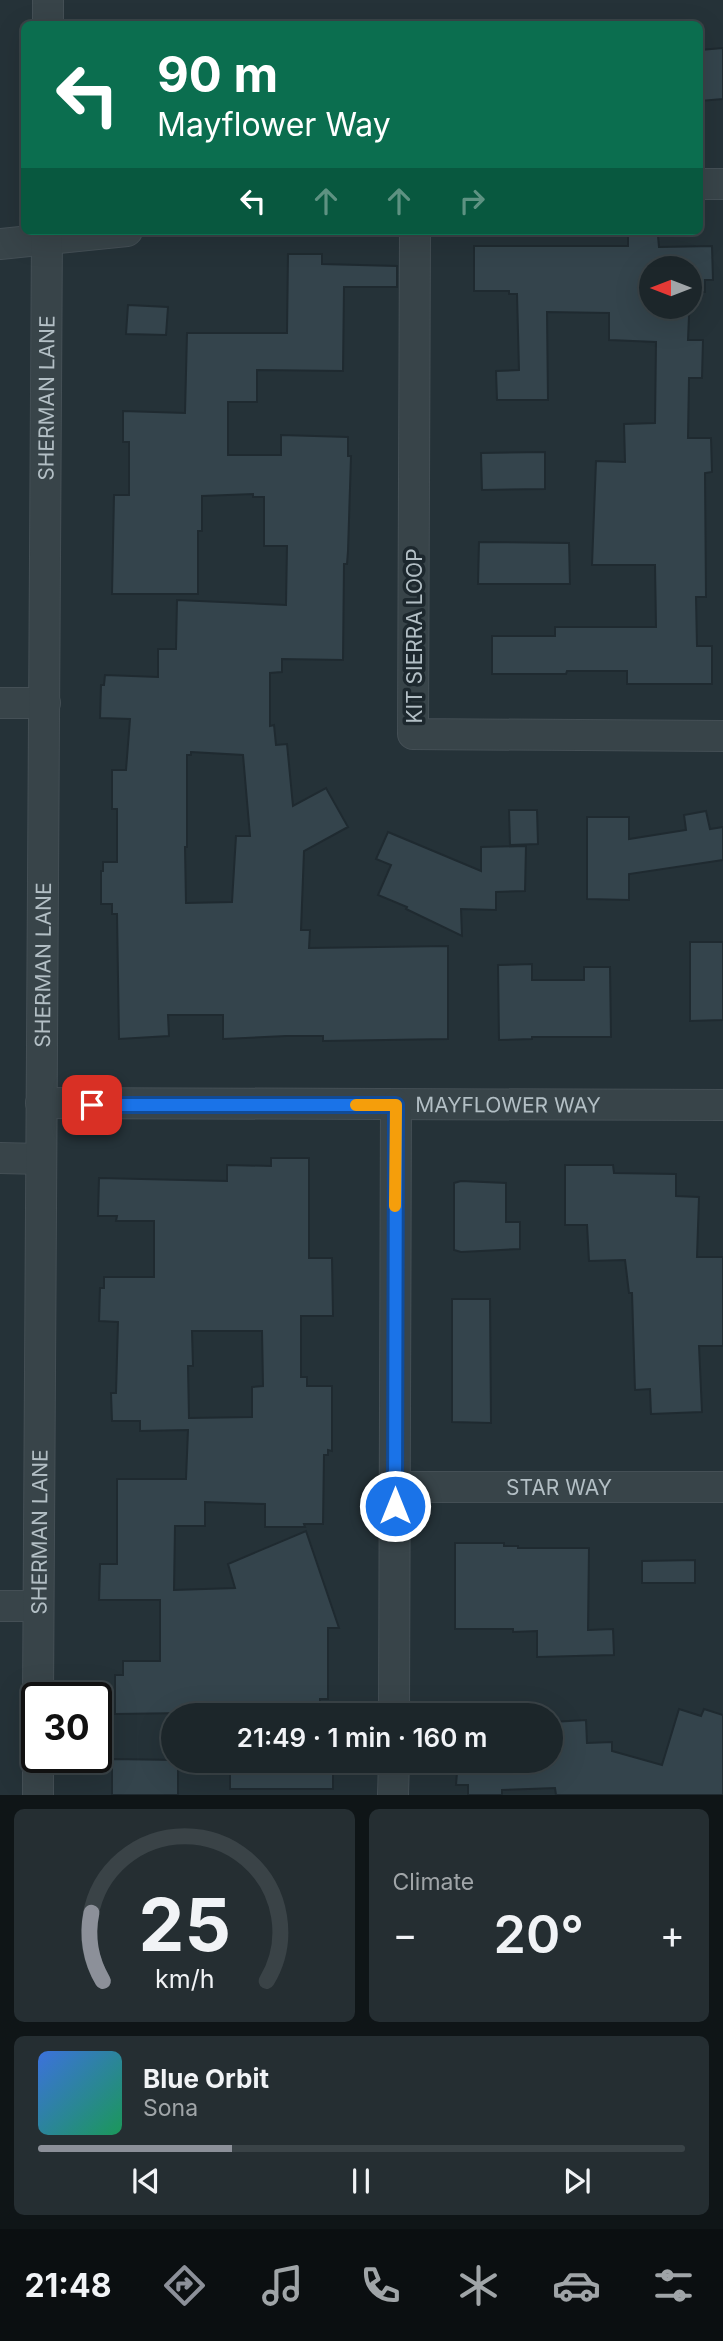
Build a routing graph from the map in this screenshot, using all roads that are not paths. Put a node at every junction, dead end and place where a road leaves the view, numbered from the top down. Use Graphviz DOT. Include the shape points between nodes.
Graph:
graph roads {
  1 [pos="48,0"];
  2 [pos="48,21"];
  3 [pos="703,184"];
  4 [pos="723,184"];
  5 [pos="415,235"];
  6 [pos="47,236"];
  7 [pos="0,244"];
  8 [pos="0,703"];
  9 [pos="45,703"];
  10 [pos="723,736"];
  11 [pos="41,1103"];
  12 [pos="396,1105"];
  13 [pos="723,1105"];
  14 [pos="0,1158"];
  15 [pos="41,1159"];
  16 [pos="723,1487"];
  17 [pos="395,1488"];
  18 [pos="0,1606"];
  19 [pos="38,1606"];
  20 [pos="38,1682"];
  21 [pos="394,1703"];
  22 [pos="38,1773"];
  23 [pos="394,1773"];
  24 [pos="38,1795"];
  25 [pos="393,1795"];
  1 -- 2 [label="street"];
  3 -- 4 [label="street"];
  5 -- 10 [label="street, KIT SIERRA LOOP" via="413,734"];
  6 -- 7 [label="street"];
  6 -- 9 [label="street, SHERMAN LANE"];
  8 -- 9 [label="street"];
  9 -- 11 [label="street, SHERMAN LANE"];
  11 -- 12 [label="street, MAYFLOWER WAY"];
  11 -- 15 [label="street, SHERMAN LANE"];
  12 -- 13 [label="street, MAYFLOWER WAY"];
  12 -- 17 [label="street"];
  14 -- 15 [label="street"];
  15 -- 19 [label="street, SHERMAN LANE"];
  16 -- 17 [label="street, STAR WAY"];
  17 -- 21 [label="street"];
  18 -- 19 [label="street"];
  19 -- 20 [label="street, SHERMAN LANE"];
  22 -- 24 [label="street"];
  23 -- 25 [label="street"];
}
